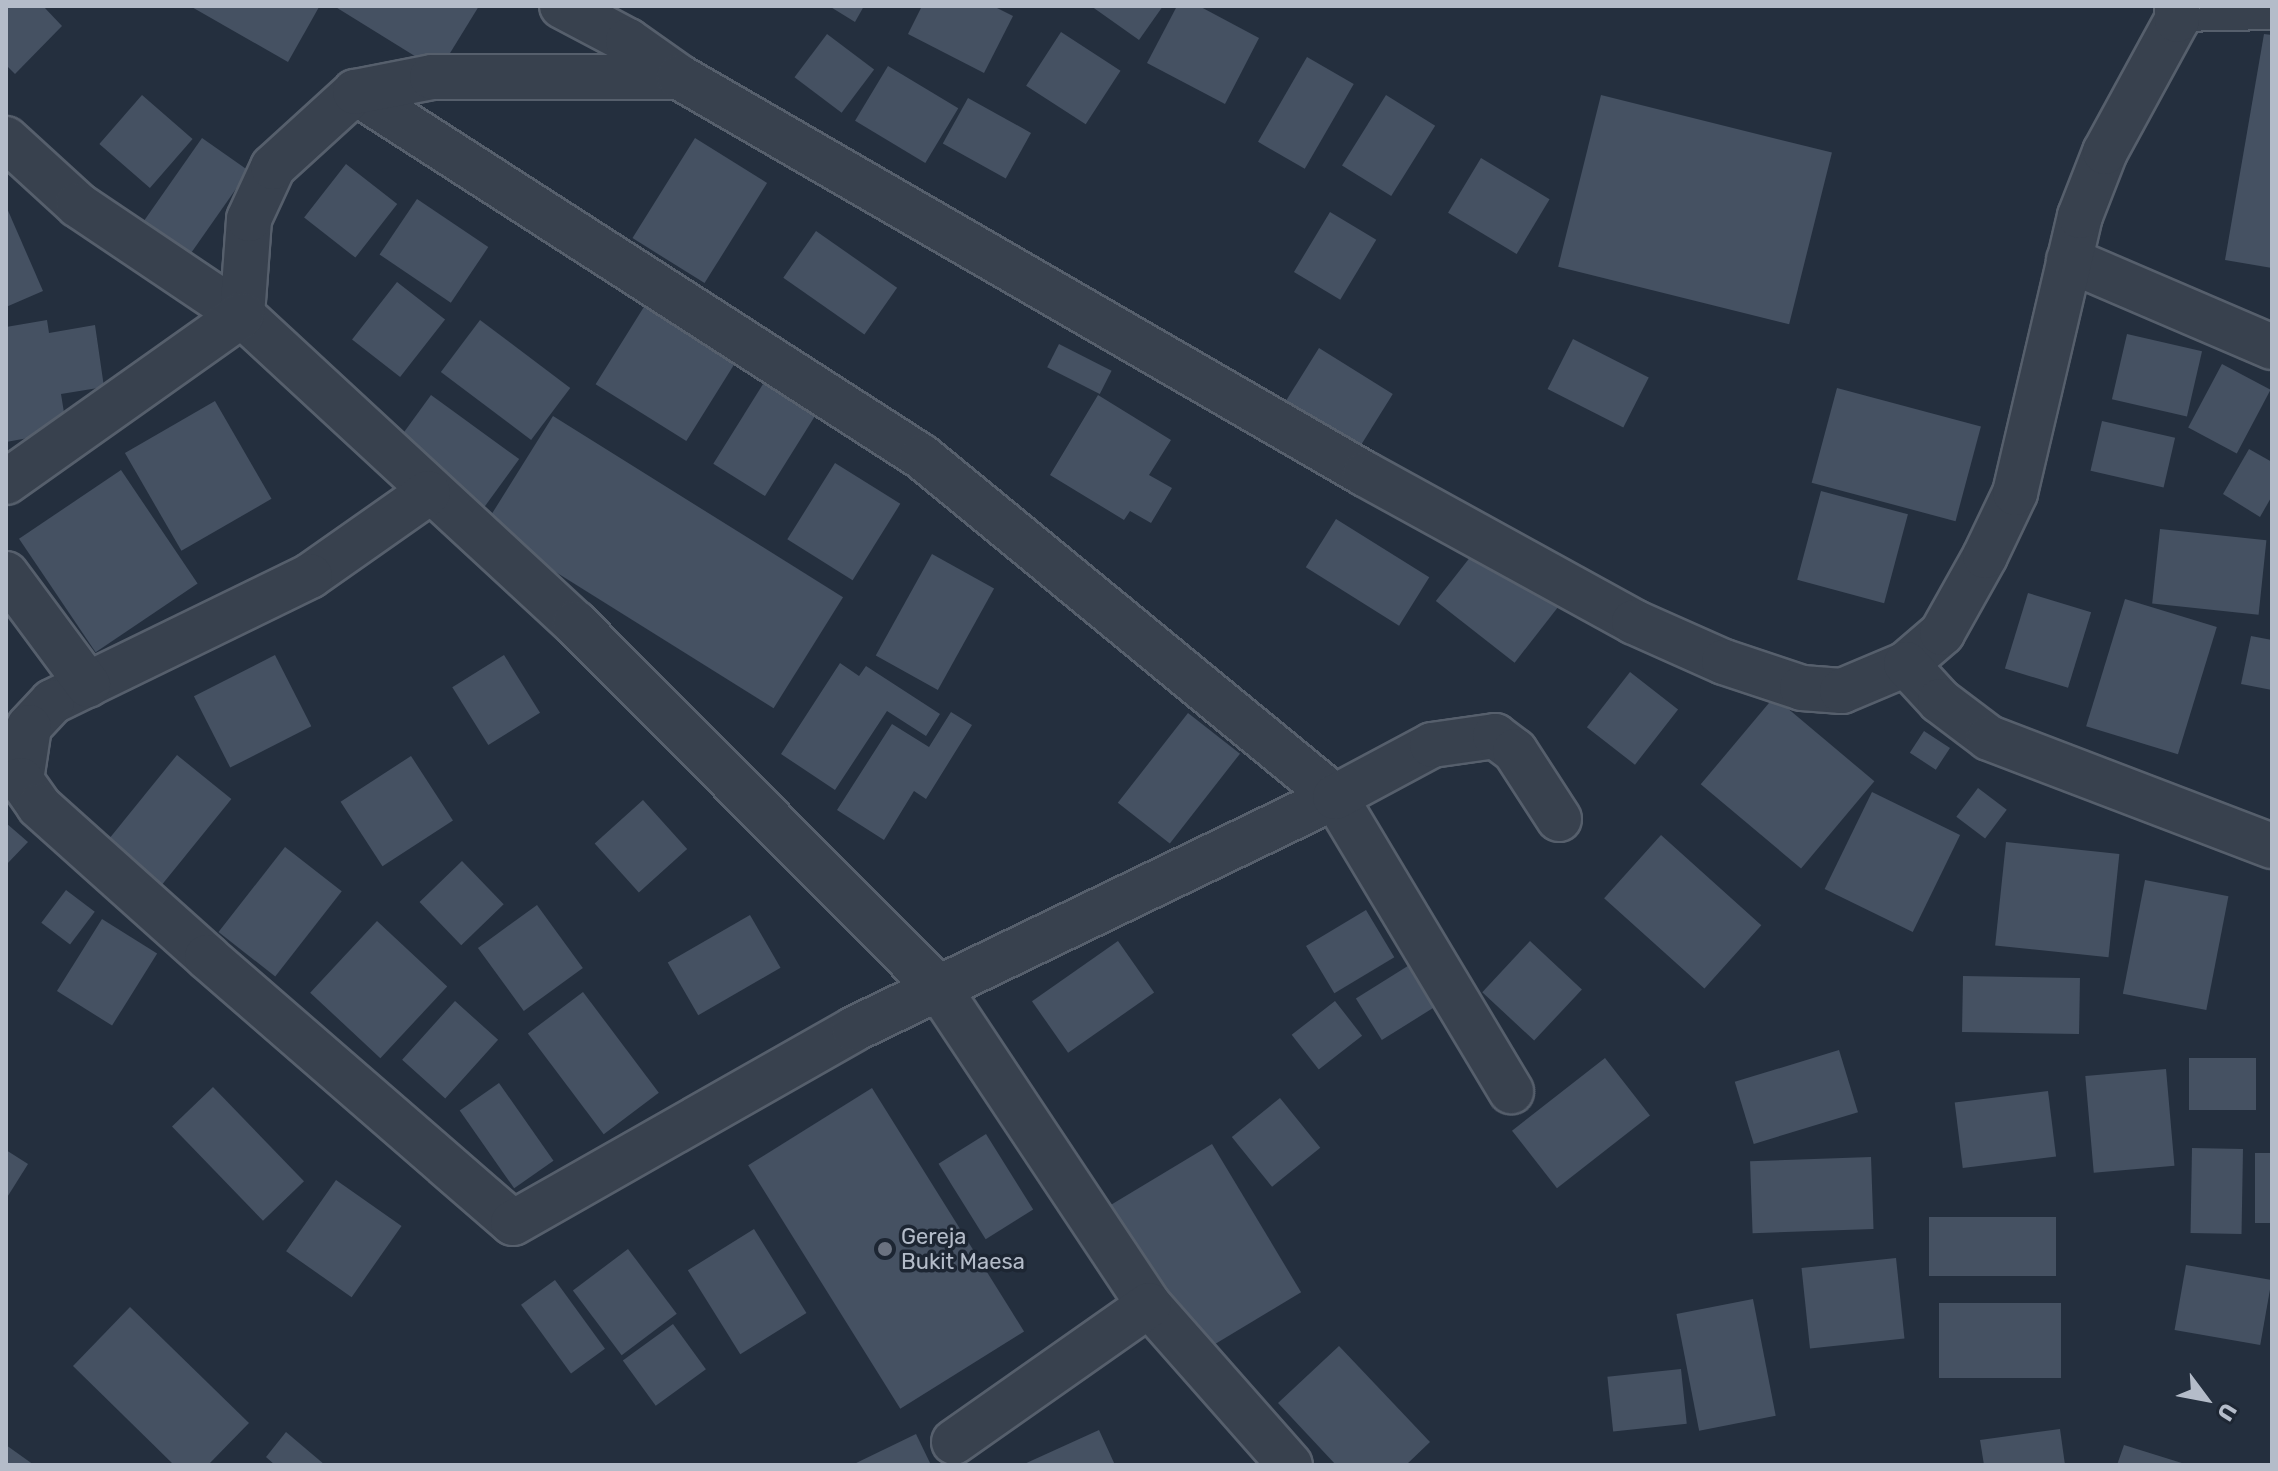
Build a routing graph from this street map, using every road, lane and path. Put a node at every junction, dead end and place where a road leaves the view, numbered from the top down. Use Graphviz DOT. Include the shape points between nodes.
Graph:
graph roads {
  1 [pos="562,6"];
  2 [pos="2177,13"];
  3 [pos="2272,18"];
  4 [pos="679,77"];
  5 [pos="355,92"];
  6 [pos="6,139"];
  7 [pos="2069,260"];
  8 [pos="242,315"];
  9 [pos="2272,347"];
  10 [pos="6,482"];
  11 [pos="428,493"];
  12 [pos="6,574"];
  13 [pos="1906,664"];
  14 [pos="88,685"];
  15 [pos="1335,797"];
  16 [pos="1559,819"];
  17 [pos="2272,846"];
  18 [pos="939,989"];
  19 [pos="1511,1091"];
  20 [pos="1149,1305"];
  21 [pos="954,1442"];
  22 [pos="1290,1465"];
  1 -- 4 [label="street" via="628,41"];
  2 -- 3 [label="lane"];
  2 -- 7 [label="street" via="2105,152"];
  4 -- 5 [label="street" via="432,77"];
  4 -- 13 [label="street" via="1365,474 1634,622 1724,662 1802,688 1842,691"];
  5 -- 8 [label="street" via="273,167 249,219"];
  5 -- 15 [label="street" via="922,457"];
  6 -- 8 [label="street" via="78,205"];
  7 -- 9 [label="street"];
  7 -- 13 [label="street" via="2015,493 1942,633"];
  8 -- 10 [label="street"];
  8 -- 11 [label="street"];
  11 -- 14 [label="street" via="310,576"];
  11 -- 18 [label="street" via="575,623"];
  12 -- 14 [label="street"];
  13 -- 17 [label="street" via="1940,701 1989,738"];
  14 -- 18 [label="street" via="52,702 29,727 21,780 39,806 513,1223 854,1029"];
  15 -- 16 [label="street" via="1432,745 1495,736 1515,751"];
  15 -- 18 [label="street"];
  15 -- 19 [label="street"];
  18 -- 20 [label="street"];
  20 -- 21 [label="street"];
  20 -- 22 [label="street"];
}
